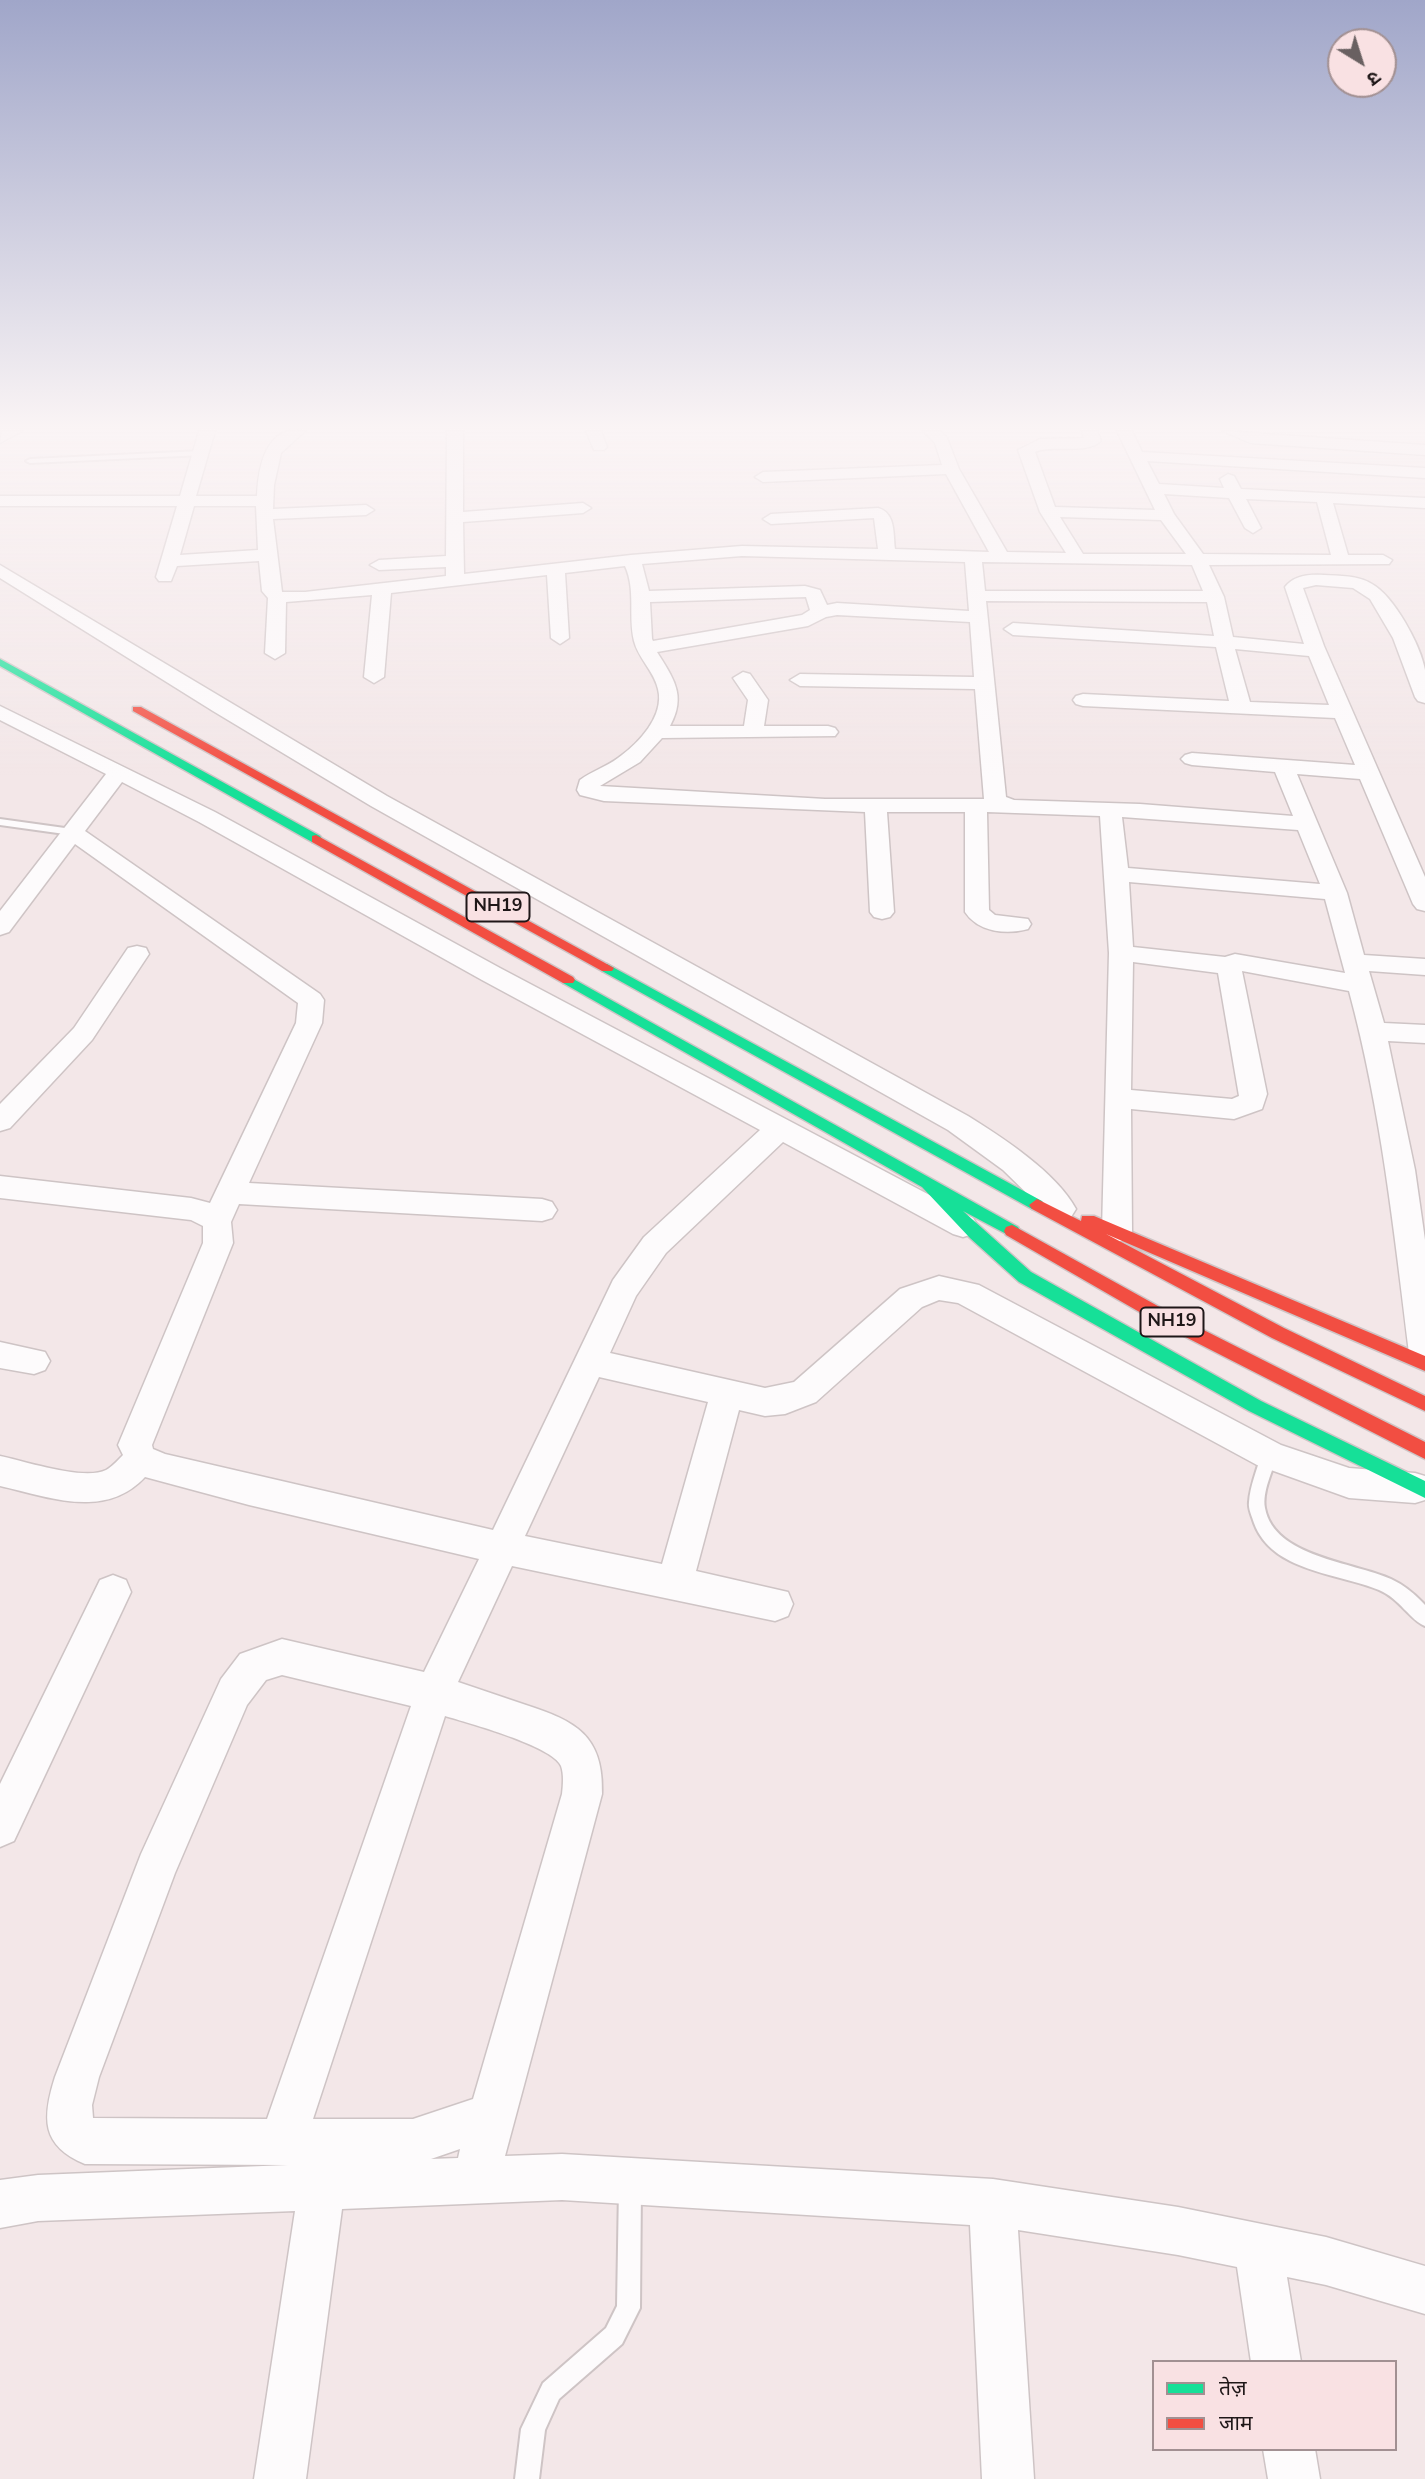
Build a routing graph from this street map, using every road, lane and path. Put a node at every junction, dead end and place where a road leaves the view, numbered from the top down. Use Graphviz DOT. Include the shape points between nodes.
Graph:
graph roads {
  1 [pos="173,547"];
  2 [pos="268,547"];
  3 [pos="455,547"];
  4 [pos="886,547"];
  5 [pos="996,547"];
  6 [pos="1070,547"];
  7 [pos="1189,547"];
  8 [pos="1337,547"];
  9 [pos="887,553"];
  10 [pos="268,555"];
  11 [pos="973,556"];
  12 [pos="1001,556"];
  13 [pos="1078,559"];
  14 [pos="1198,559"];
  15 [pos="631,560"];
  16 [pos="1341,560"];
  17 [pos="1382,560"];
  18 [pos="455,561"];
  19 [pos="379,565"];
  20 [pos="0,570"];
  21 [pos="556,570"];
  22 [pos="455,580"];
  23 [pos="382,587"];
  24 [pos="976,596"];
  25 [pos="277,597"];
  26 [pos="642,597"];
  27 [pos="1215,597"];
  28 [pos="820,612"];
  29 [pos="979,617"];
  30 [pos="1013,629"];
  31 [pos="560,638"];
  32 [pos="1223,642"];
  33 [pos="646,648"];
  34 [pos="1316,651"];
  35 [pos="275,653"];
  36 [pos="0,662"];
  37 [pos="374,677"];
  38 [pos="743,678"];
  39 [pos="800,680"];
  40 [pos="983,683"];
  41 [pos="1425,697"];
  42 [pos="1083,700"];
  43 [pos="122,701"];
  44 [pos="1241,706"];
  45 [pos="0,712"];
  46 [pos="1343,712"];
  47 [pos="653,732"];
  48 [pos="752,732"];
  49 [pos="828,733"];
  50 [pos="1192,759"];
  51 [pos="1283,766"];
  52 [pos="118,773"];
  53 [pos="1370,774"];
  54 [pos="976,805"];
  55 [pos="1003,805"];
  56 [pos="876,806"];
  57 [pos="1110,810"];
  58 [pos="0,822"];
  59 [pos="1306,824"];
  60 [pos="72,832"];
  61 [pos="1117,874"];
  62 [pos="1335,893"];
  63 [pos="1425,904"];
  64 [pos="882,912"];
  65 [pos="1019,924"];
  66 [pos="0,928"];
  67 [pos="1121,953"];
  68 [pos="137,954"];
  69 [pos="1229,966"];
  70 [pos="1425,967"];
  71 [pos="1356,973"];
  72 [pos="1373,1031"];
  73 [pos="1425,1034"];
  74 [pos="1118,1098"];
  75 [pos="0,1121"];
  76 [pos="779,1129"];
  77 [pos="925,1181"];
  78 [pos="995,1182"];
  79 [pos="0,1187"];
  80 [pos="223,1206"];
  81 [pos="1062,1209"];
  82 [pos="542,1210"];
  83 [pos="1117,1231"];
  84 [pos="976,1234"];
  85 [pos="1425,1353"];
  86 [pos="0,1355"];
  87 [pos="34,1361"];
  88 [pos="589,1362"];
  89 [pos="1425,1364"];
  90 [pos="727,1393"];
  91 [pos="1425,1404"];
  92 [pos="1425,1451"];
  93 [pos="1269,1455"];
  94 [pos="141,1460"];
  95 [pos="0,1471"];
  96 [pos="1425,1489"];
  97 [pos="502,1548"];
  98 [pos="675,1583"];
  99 [pos="113,1592"];
  100 [pos="775,1604"];
  101 [pos="1425,1618"];
  102 [pos="434,1693"];
  103 [pos="13,1771"];
  104 [pos="0,1827"];
  105 [pos="283,2139"];
  106 [pos="482,2149"];
  107 [pos="630,2182"];
  108 [pos="322,2186"];
  109 [pos="993,2203"];
  110 [pos="0,2204"];
  111 [pos="1258,2248"];
  112 [pos="1425,2290"];
  113 [pos="1276,2360"];
  114 [pos="1289,2451"];
  115 [pos="281,2479"];
  116 [pos="527,2479"];
  117 [pos="1008,2479"];
  118 [pos="1294,2479"];
  1 -- 10 [label="street" via="167,569"];
  2 -- 10 [label="street"];
  3 -- 18 [label="street"];
  4 -- 9 [label="street"];
  5 -- 12 [label="street"];
  6 -- 13 [label="street"];
  7 -- 14 [label="street"];
  8 -- 16 [label="street"];
  9 -- 11 [label="street"];
  9 -- 15 [label="street" via="742,551"];
  10 -- 25 [label="street" via="271,592"];
  11 -- 12 [label="street"];
  11 -- 24 [label="street"];
  12 -- 13 [label="street"];
  13 -- 14 [label="street"];
  14 -- 16 [label="street"];
  14 -- 27 [label="street"];
  15 -- 21 [label="street"];
  15 -- 26 [label="street"];
  16 -- 17 [label="street"];
  18 -- 19 [label="street"];
  18 -- 22 [label="street"];
  20 -- 81 [label="street" via="379,800 958,1123 996,1146"];
  21 -- 22 [label="street"];
  21 -- 31 [label="street"];
  22 -- 23 [label="street"];
  23 -- 25 [label="street"];
  23 -- 37 [label="street"];
  24 -- 27 [label="street"];
  24 -- 29 [label="street"];
  25 -- 35 [label="street"];
  26 -- 28 [label="street" via="804,590 814,594"];
  26 -- 33 [label="street"];
  27 -- 32 [label="street"];
  28 -- 29 [label="street" via="837,608"];
  28 -- 33 [label="street" via="808,620"];
  29 -- 40 [label="street"];
  30 -- 32 [label="street"];
  32 -- 34 [label="street"];
  32 -- 44 [label="street"];
  33 -- 47 [label="street" via="669,691 668,710"];
  34 -- 41 [label="street" via="1294,587 1310,579 1366,587 1377,596 1403,639"];
  34 -- 46 [label="street"];
  36 -- 77 [label="main road, NH19"];
  38 -- 48 [label="street" via="758,700"];
  39 -- 40 [label="street"];
  40 -- 55 [label="street" via="993,796"];
  42 -- 44 [label="street"];
  43 -- 78 [label="main road, NH19"];
  44 -- 46 [label="street"];
  45 -- 52 [label="street"];
  46 -- 53 [label="street"];
  47 -- 48 [label="street"];
  47 -- 56 [label="street" via="638,752 593,780 589,790 757,804"];
  48 -- 49 [label="street"];
  50 -- 51 [label="street"];
  51 -- 53 [label="street"];
  51 -- 59 [label="street"];
  52 -- 60 [label="street"];
  52 -- 76 [label="street"];
  53 -- 63 [label="street"];
  54 -- 55 [label="street"];
  54 -- 56 [label="street"];
  54 -- 65 [label="street" via="976,912 989,922"];
  55 -- 57 [label="street"];
  56 -- 64 [label="street"];
  57 -- 59 [label="street"];
  57 -- 61 [label="street"];
  58 -- 60 [label="lane"];
  59 -- 62 [label="street"];
  60 -- 66 [label="street"];
  60 -- 80 [label="street" via="312,1000 309,1023"];
  61 -- 62 [label="street"];
  61 -- 67 [label="street"];
  62 -- 71 [label="street"];
  67 -- 69 [label="street"];
  67 -- 74 [label="street"];
  68 -- 75 [label="street" via="83,1034"];
  69 -- 71 [label="street" via="1243,962"];
  69 -- 74 [label="street" via="1252,1102 1234,1109"];
  70 -- 71 [label="street"];
  71 -- 72 [label="street"];
  72 -- 73 [label="street"];
  72 -- 85 [label="street" via="1401,1170"];
  74 -- 83 [label="street"];
  76 -- 84 [label="street"];
  76 -- 88 [label="street" via="655,1245 624,1289"];
  77 -- 84 [label="main road"];
  77 -- 92 [label="main road, NH19" via="1168,1320"];
  78 -- 81 [label="main road"];
  78 -- 91 [label="main road, NH19" via="1278,1333"];
  79 -- 80 [label="street" via="206,1211"];
  80 -- 82 [label="street"];
  80 -- 94 [label="street" via="218,1243 135,1445"];
  81 -- 83 [label="main road"];
  83 -- 89 [label="main road"];
  84 -- 96 [label="main road" via="1025,1277 1255,1406"];
  86 -- 87 [label="street"];
  88 -- 90 [label="street"];
  88 -- 97 [label="street"];
  90 -- 93 [label="street" via="765,1402 805,1392 911,1298 927,1289 946,1287 968,1294"];
  90 -- 98 [label="street"];
  93 -- 96 [label="street" via="1349,1483"];
  93 -- 101 [label="lane" via="1256,1506 1267,1533 1291,1555 1382,1582 1412,1601"];
  94 -- 95 [label="street" via="119,1481 92,1489"];
  94 -- 97 [label="street"];
  97 -- 98 [label="street"];
  97 -- 102 [label="street"];
  98 -- 100 [label="street"];
  99 -- 103 [label="street"];
  102 -- 105 [label="street"];
  102 -- 105 [label="street" via="282,1657 247,1670 233,1692 156,1869 69,2105 71,2130 85,2141"];
  102 -- 106 [label="street" via="569,1741 584,1775"];
  103 -- 104 [label="street"];
  105 -- 106 [label="street" via="413,2142"];
  106 -- 107 [label="street" via="562,2177"];
  106 -- 108 [label="street"];
  107 -- 109 [label="street"];
  107 -- 116 [label="lane" via="628,2308 614,2336 551,2391 533,2429"];
  108 -- 110 [label="street" via="38,2198"];
  108 -- 115 [label="street"];
  109 -- 111 [label="street"];
  109 -- 117 [label="street"];
  111 -- 112 [label="street" via="1326,2261"];
  111 -- 113 [label="street"];
  114 -- 118 [label="street"];
}
